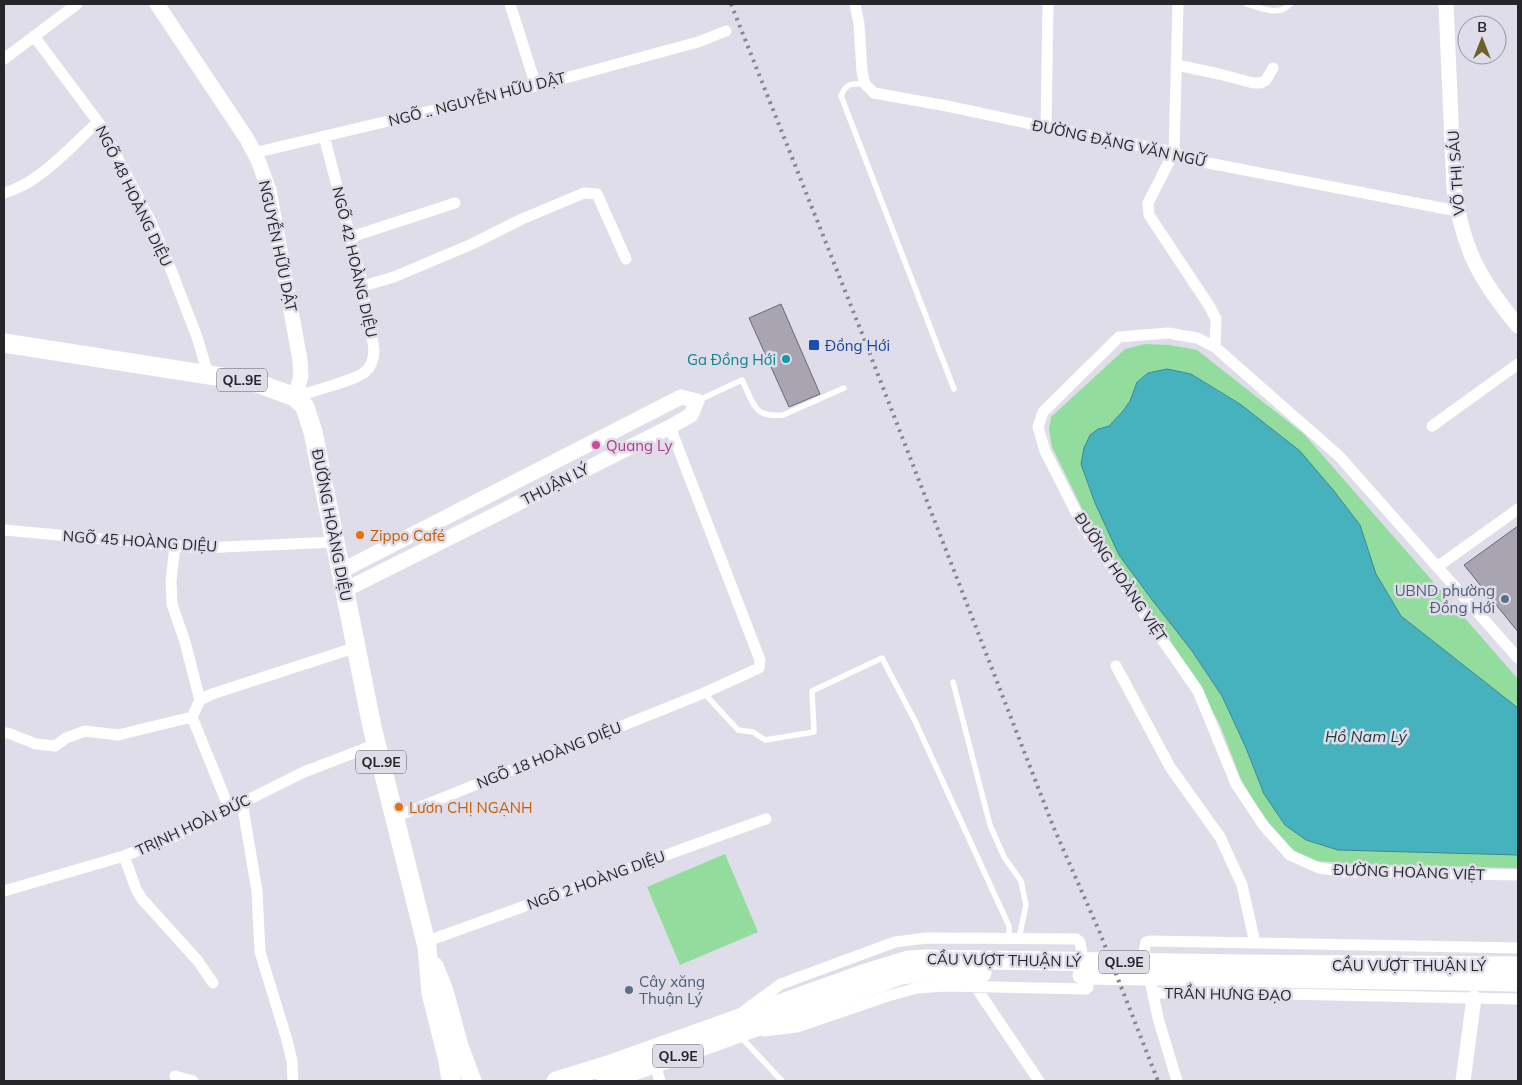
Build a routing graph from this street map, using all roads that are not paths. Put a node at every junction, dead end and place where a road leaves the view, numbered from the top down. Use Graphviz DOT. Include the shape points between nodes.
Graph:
graph roads {
  1 [pos="77,4"];
  2 [pos="157,4"];
  3 [pos="510,4"];
  4 [pos="855,4"];
  5 [pos="1048,4"];
  6 [pos="1178,4"];
  7 [pos="1247,4"];
  8 [pos="1290,4"];
  9 [pos="1446,4"];
  10 [pos="726,31"];
  11 [pos="34,36"];
  12 [pos="4,59"];
  13 [pos="1177,65"];
  14 [pos="1273,68"];
  15 [pos="865,84"];
  16 [pos="536,86"];
  17 [pos="98,122"];
  18 [pos="1046,127"];
  19 [pos="324,136"];
  20 [pos="1174,152"];
  21 [pos="254,153"];
  22 [pos="4,193"];
  23 [pos="455,203"];
  24 [pos="1457,211"];
  25 [pos="352,237"];
  26 [pos="626,259"];
  27 [pos="363,286"];
  28 [pos="1518,326"];
  29 [pos="4,343"];
  30 [pos="1215,347"];
  31 [pos="1518,364"];
  32 [pos="208,374"];
  33 [pos="844,388"];
  34 [pos="954,389"];
  35 [pos="295,397"];
  36 [pos="697,401"];
  37 [pos="1432,426"];
  38 [pos="670,428"];
  39 [pos="1518,509"];
  40 [pos="4,530"];
  41 [pos="335,542"];
  42 [pos="175,546"];
  43 [pos="1437,567"];
  44 [pos="341,571"];
  45 [pos="345,590"];
  46 [pos="357,647"];
  47 [pos="1518,658"];
  48 [pos="1116,666"];
  49 [pos="953,682"];
  50 [pos="704,693"];
  51 [pos="200,700"];
  52 [pos="192,718"];
  53 [pos="4,733"];
  54 [pos="377,744"];
  55 [pos="242,802"];
  56 [pos="229,808"];
  57 [pos="395,817"];
  58 [pos="766,819"];
  59 [pos="124,856"];
  60 [pos="1518,875"];
  61 [pos="4,891"];
  62 [pos="1014,938"];
  63 [pos="426,944"];
  64 [pos="1255,944"];
  65 [pos="1518,948"];
  66 [pos="1518,966"];
  67 [pos="1518,982"];
  68 [pos="213,983"];
  69 [pos="975,986"];
  70 [pos="1153,994"];
  71 [pos="1474,998"];
  72 [pos="1518,999"];
  73 [pos="739,1027"];
  74 [pos="657,1073"];
  75 [pos="175,1076"];
  76 [pos="193,1081"];
  77 [pos="293,1081"];
  78 [pos="451,1081"];
  79 [pos="472,1081"];
  80 [pos="556,1081"];
  81 [pos="606,1081"];
  82 [pos="782,1081"];
  83 [pos="1039,1081"];
  84 [pos="1177,1081"];
  85 [pos="1462,1081"];
  1 -- 11 [label="street"];
  2 -- 21 [label="street, NGUYỄN HỮU DẬT"];
  3 -- 16 [label="street"];
  4 -- 15 [label="street"];
  5 -- 18 [label="street"];
  6 -- 13 [label="street"];
  7 -- 8 [label="lane" via="1280,11"];
  9 -- 24 [label="street, VÕ THỊ SÁU"];
  10 -- 16 [label="street, NGÕ .. NGUYỄN HỮU DẬT" via="698,42"];
  11 -- 12 [label="street"];
  11 -- 17 [label="street, NGÕ 48 HOÀNG DIỆU"];
  13 -- 14 [label="street" via="1253,83 1266,80"];
  13 -- 20 [label="street"];
  15 -- 18 [label="street, ĐƯỜNG ĐẶNG VĂN NGỮ" via="874,93"];
  15 -- 34 [label="lane" via="849,85 841,96"];
  16 -- 19 [label="street, NGÕ .. NGUYỄN HỮU DẬT"];
  17 -- 22 [label="street" via="36,178"];
  17 -- 32 [label="street, NGÕ 48 HOÀNG DIỆU" via="150,220 197,337"];
  18 -- 20 [label="street, ĐƯỜNG ĐẶNG VĂN NGỮ"];
  19 -- 21 [label="street, NGÕ .. NGUYỄN HỮU DẬT"];
  19 -- 25 [label="street, NGÕ 42 HOÀNG DIỆU"];
  20 -- 24 [label="street, ĐƯỜNG ĐẶNG VĂN NGỮ" via="1198,161"];
  20 -- 30 [label="street" via="1148,203 1149,216 1210,307 1216,319"];
  21 -- 35 [label="street, NGUYỄN HỮU DẬT" via="269,190 300,360 301,376"];
  23 -- 25 [label="street"];
  24 -- 28 [label="street, VÕ THỊ SÁU" via="1478,270"];
  25 -- 27 [label="street, NGÕ 42 HOÀNG DIỆU"];
  26 -- 27 [label="street" via="597,194 584,193 394,277"];
  27 -- 35 [label="street, NGÕ 42 HOÀNG DIỆU" via="374,359 365,373 355,378"];
  29 -- 32 [label="main road, QL.9E"];
  30 -- 43 [label="street, ĐƯỜNG HOÀNG VIỆT" via="1339,456"];
  30 -- 60 [label="street, ĐƯỜNG HOÀNG VIỆT" via="1197,338 1168,332 1119,337 1043,412 1038,427 1045,451 1082,524 1198,691 1236,784 1264,826 1290,855 1319,868 1347,872"];
  31 -- 37 [label="street"];
  32 -- 35 [label="main road, QL.9E" via="254,382"];
  33 -- 36 [label="lane" via="776,416 758,411 742,380"];
  35 -- 41 [label="main road, ĐƯỜNG HOÀNG DIỆU / QL.9E" via="308,414"];
  36 -- 38 [label="street, THUẬN LÝ" via="691,415"];
  36 -- 44 [label="street, THUẬN LÝ" via="681,397"];
  38 -- 45 [label="street, THUẬN LÝ"];
  38 -- 50 [label="street, NGÕ 18 HOÀNG DIỆU" via="760,660 759,668"];
  39 -- 43 [label="street"];
  40 -- 42 [label="street, NGÕ 45 HOÀNG DIỆU"];
  41 -- 42 [label="street, NGÕ 45 HOÀNG DIỆU" via="202,548"];
  41 -- 44 [label="main road, ĐƯỜNG HOÀNG DIỆU / QL.9E"];
  42 -- 51 [label="street" via="172,604"];
  43 -- 47 [label="street, ĐƯỜNG HOÀNG VIỆT"];
  44 -- 45 [label="main road, ĐƯỜNG HOÀNG DIỆU / QL.9E"];
  45 -- 46 [label="main road, ĐƯỜNG HOÀNG DIỆU / QL.9E"];
  46 -- 51 [label="street"];
  46 -- 54 [label="main road, ĐƯỜNG HOÀNG DIỆU / QL.9E"];
  48 -- 64 [label="street" via="1170,768 1220,837 1242,884"];
  49 -- 62 [label="lane" via="990,825 1004,857 1021,882 1026,905"];
  50 -- 57 [label="street, NGÕ 18 HOÀNG DIỆU"];
  50 -- 62 [label="lane" via="738,730 753,732 765,740 814,732 812,691 882,658 915,721"];
  51 -- 52 [label="street"];
  52 -- 53 [label="street" via="118,735 85,731 55,746 36,744"];
  52 -- 56 [label="street"];
  54 -- 55 [label="street, TRỊNH HOÀI ĐỨC" via="304,772"];
  54 -- 57 [label="main road, ĐƯỜNG HOÀNG DIỆU / QL.9E"];
  55 -- 56 [label="street, TRỊNH HOÀI ĐỨC"];
  55 -- 77 [label="street" via="256,884 260,952 287,1040"];
  56 -- 59 [label="street, TRỊNH HOÀI ĐỨC"];
  57 -- 63 [label="main road, ĐƯỜNG HOÀNG DIỆU / QL.9E"];
  58 -- 63 [label="street, NGÕ 2 HOÀNG DIỆU"];
  59 -- 61 [label="street, TRỊNH HOÀI ĐỨC"];
  59 -- 68 [label="street" via="142,899 182,942"];
  62 -- 69 [label="street" via="1079,940 1088,988"];
  62 -- 73 [label="street" via="926,938 895,942 781,984"];
  63 -- 78 [label="main road, ĐƯỜNG HOÀNG DIỆU / QL.9E" via="431,993"];
  63 -- 79 [label="main road, ĐƯỜNG HOÀNG DIỆU / QL.9E"];
  64 -- 65 [label="street, TRẦN HƯNG ĐẠO"];
  64 -- 70 [label="street, TRẦN HƯNG ĐẠO" via="1146,942 1144,952"];
  66 -- 73 [label="main road, CẦU VƯỢT THUẬN LÝ / QL.9E" via="917,959 891,964"];
  67 -- 73 [label="main road, QL.9E" via="914,973"];
  69 -- 73 [label="street" via="917,988 797,1027"];
  69 -- 83 [label="street"];
  70 -- 71 [label="street, TRẦN HƯNG ĐẠO"];
  70 -- 84 [label="street"];
  71 -- 72 [label="street, TRẦN HƯNG ĐẠO"];
  71 -- 85 [label="street"];
  73 -- 74 [label="main road, QL.9E"];
  73 -- 80 [label="main road, QL.9E"];
  73 -- 82 [label="lane"];
  74 -- 81 [label="main road, QL.9E"];
  75 -- 76 [label="street"];
}
